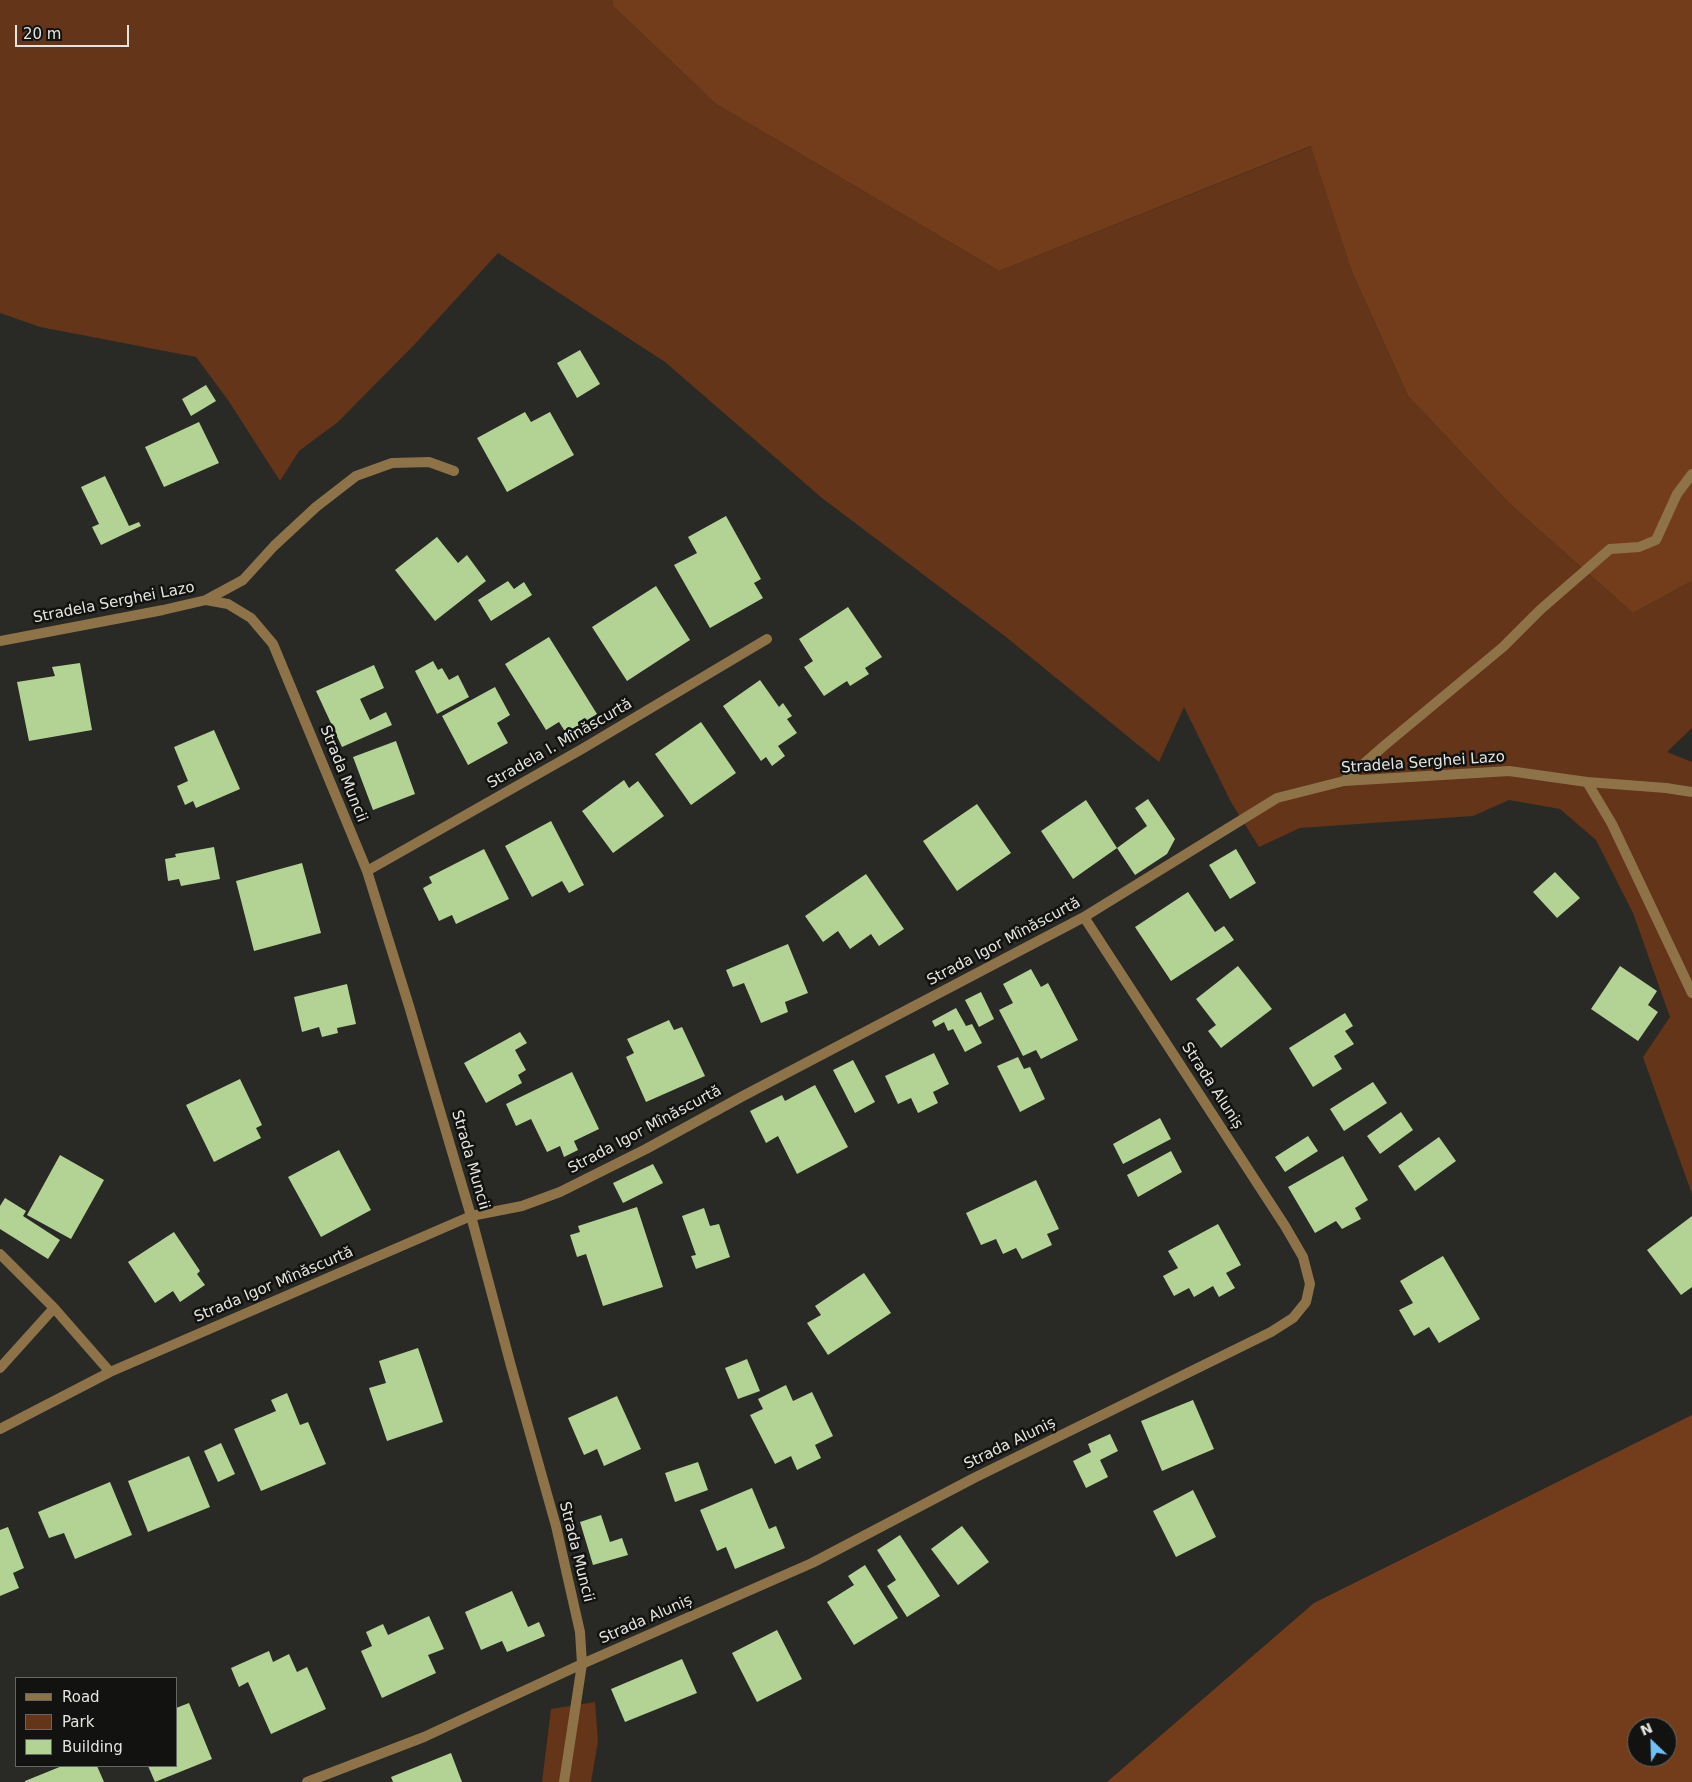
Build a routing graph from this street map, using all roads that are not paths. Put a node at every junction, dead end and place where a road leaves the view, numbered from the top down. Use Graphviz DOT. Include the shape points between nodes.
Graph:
graph roads {
  1 [pos="454,471"];
  2 [pos="1692,474"];
  3 [pos="206,600"];
  4 [pos="767,639"];
  5 [pos="0,641"];
  6 [pos="1344,781"];
  7 [pos="1587,782"];
  8 [pos="1692,792"];
  9 [pos="1276,798"];
  10 [pos="367,871"];
  11 [pos="1084,917"];
  12 [pos="1692,993"];
  13 [pos="471,1216"];
  14 [pos="0,1254"];
  15 [pos="54,1308"];
  16 [pos="0,1368"];
  17 [pos="110,1372"];
  18 [pos="0,1429"];
  19 [pos="582,1664"];
  20 [pos="307,1782"];
  21 [pos="564,1782"];
  1 -- 3 [label="street, Stradela Serghei Lazo" via="429,462 392,464 356,476 316,507 243,580"];
  2 -- 6 [label="street" via="1677,494 1656,540 1639,547 1610,549 1503,647"];
  3 -- 5 [label="street, Stradela Serghei Lazo"];
  3 -- 10 [label="street, Strada Muncii" via="228,604 251,618 273,644"];
  4 -- 10 [label="street, Stradela I. Mînăscurtă"];
  6 -- 7 [label="street, Stradela Serghei Lazo" via="1509,771"];
  6 -- 9 [label="street, Stradela Serghei Lazo"];
  7 -- 8 [label="street, Stradela Serghei Lazo"];
  7 -- 12 [label="street" via="1612,824"];
  9 -- 11 [label="street, Strada Igor Mînăscurtă"];
  10 -- 13 [label="street, Strada Muncii"];
  11 -- 13 [label="street, Strada Igor Mînăscurtă" via="560,1192 522,1206"];
  11 -- 19 [label="street, Strada Aluniș" via="1303,1257 1310,1284 1306,1302 1293,1318 1271,1332 974,1478 812,1563"];
  13 -- 17 [label="street, Strada Igor Mînăscurtă"];
  13 -- 19 [label="street, Strada Muncii" via="556,1526 580,1632"];
  14 -- 15 [label="street"];
  15 -- 16 [label="street"];
  15 -- 17 [label="street"];
  17 -- 18 [label="street, Strada Igor Mînăscurtă"];
  19 -- 20 [label="street, Strada Aluniș" via="424,1737"];
  19 -- 21 [label="street, Strada Muncii"];
}
